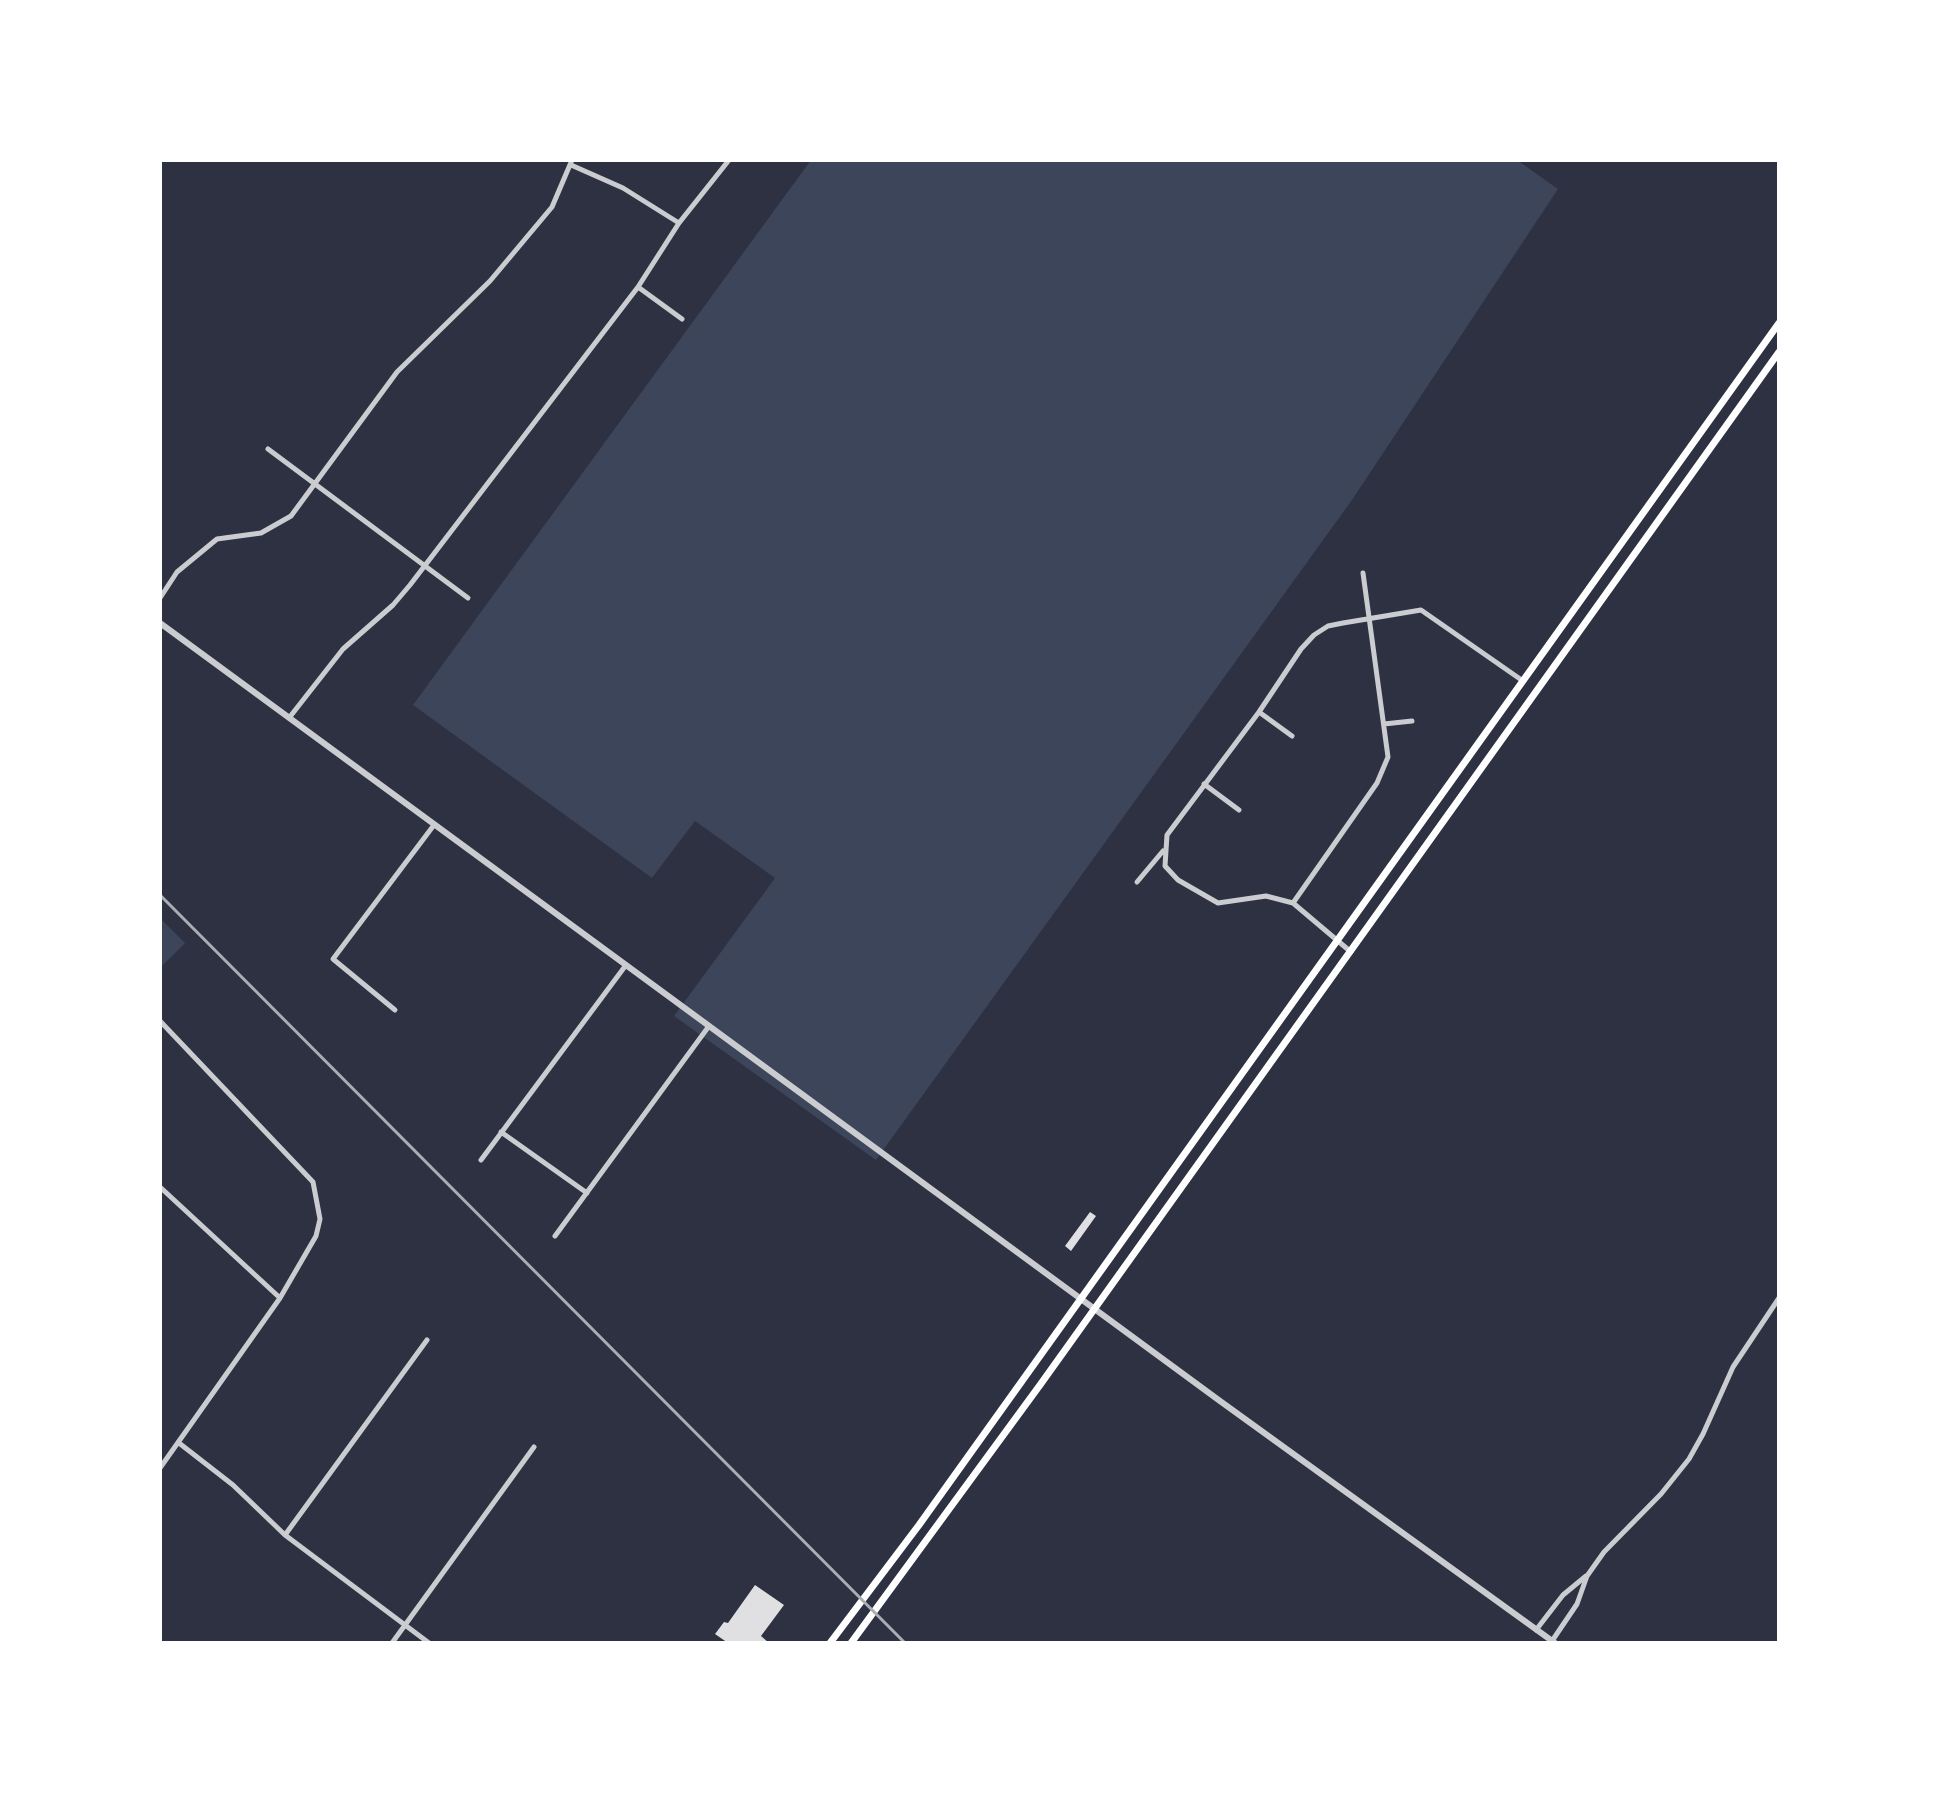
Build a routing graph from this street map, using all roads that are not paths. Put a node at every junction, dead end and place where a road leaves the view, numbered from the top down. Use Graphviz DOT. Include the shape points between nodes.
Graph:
graph roads {
  1 [pos="729,160"];
  2 [pos="572,162"];
  3 [pos="679,223"];
  4 [pos="638,287"];
  5 [pos="682,319"];
  6 [pos="1779,323"];
  7 [pos="1779,352"];
  8 [pos="268,449"];
  9 [pos="315,482"];
  10 [pos="425,566"];
  11 [pos="1363,573"];
  12 [pos="160,598"];
  13 [pos="468,598"];
  14 [pos="1368,619"];
  15 [pos="160,623"];
  16 [pos="1523,681"];
  17 [pos="1259,712"];
  18 [pos="289,718"];
  19 [pos="1412,721"];
  20 [pos="1384,724"];
  21 [pos="1292,736"];
  22 [pos="1204,784"];
  23 [pos="1239,810"];
  24 [pos="434,825"];
  25 [pos="1164,851"];
  26 [pos="1137,882"];
  27 [pos="1293,903"];
  28 [pos="1337,941"];
  29 [pos="1351,952"];
  30 [pos="626,965"];
  31 [pos="395,1010"];
  32 [pos="160,1021"];
  33 [pos="709,1026"];
  34 [pos="501,1132"];
  35 [pos="481,1160"];
  36 [pos="160,1187"];
  37 [pos="587,1193"];
  38 [pos="555,1236"];
  39 [pos="280,1298"];
  40 [pos="1779,1298"];
  41 [pos="1080,1299"];
  42 [pos="1094,1309"];
  43 [pos="427,1340"];
  44 [pos="179,1443"];
  45 [pos="534,1447"];
  46 [pos="160,1468"];
  47 [pos="285,1535"];
  48 [pos="1587,1576"];
  49 [pos="405,1625"];
  50 [pos="1536,1630"];
  51 [pos="1553,1642"];
  52 [pos="392,1643"];
  53 [pos="429,1643"];
  54 [pos="830,1643"];
  55 [pos="851,1643"];
  1 -- 3 [label="street"];
  2 -- 3 [label="street"];
  2 -- 9 [label="street" via="552,207 519,249 397,372"];
  3 -- 4 [label="street"];
  4 -- 5 [label="street"];
  4 -- 10 [label="street"];
  6 -- 16 [label="main road"];
  7 -- 29 [label="main road"];
  8 -- 9 [label="street"];
  9 -- 10 [label="street"];
  9 -- 12 [label="street" via="291,516 271,528 217,539 177,572"];
  10 -- 13 [label="street"];
  10 -- 18 [label="street" via="393,605 343,649"];
  11 -- 14 [label="street"];
  14 -- 16 [label="street" via="1421,610"];
  14 -- 17 [label="street" via="1328,626 1314,635"];
  14 -- 20 [label="street"];
  15 -- 18 [label="street"];
  16 -- 28 [label="main road"];
  17 -- 21 [label="street"];
  17 -- 22 [label="street"];
  18 -- 24 [label="street"];
  19 -- 20 [label="street"];
  20 -- 27 [label="street" via="1384,770"];
  22 -- 23 [label="street"];
  22 -- 25 [label="street" via="1167,835"];
  24 -- 30 [label="street"];
  24 -- 31 [label="street" via="333,959"];
  25 -- 26 [label="street"];
  25 -- 27 [label="street" via="1165,866 1178,880 1218,903 1266,896"];
  27 -- 28 [label="street"];
  28 -- 29 [label="street"];
  28 -- 41 [label="main road"];
  29 -- 42 [label="main road"];
  30 -- 33 [label="street"];
  30 -- 34 [label="street"];
  32 -- 39 [label="street" via="313,1182 320,1219 316,1236"];
  33 -- 37 [label="street"];
  33 -- 41 [label="street"];
  34 -- 35 [label="street"];
  34 -- 37 [label="street"];
  36 -- 39 [label="street"];
  37 -- 38 [label="street"];
  39 -- 44 [label="street"];
  40 -- 48 [label="street" via="1741,1352 1689,1459"];
  41 -- 42 [label="street"];
  41 -- 54 [label="main road"];
  42 -- 50 [label="street"];
  42 -- 55 [label="main road"];
  43 -- 47 [label="street"];
  44 -- 46 [label="street"];
  44 -- 47 [label="street"];
  45 -- 49 [label="street"];
  47 -- 49 [label="street"];
  48 -- 50 [label="street" via="1570,1587"];
  48 -- 51 [label="street"];
  49 -- 52 [label="street"];
  49 -- 53 [label="street"];
  50 -- 51 [label="street"];
}
